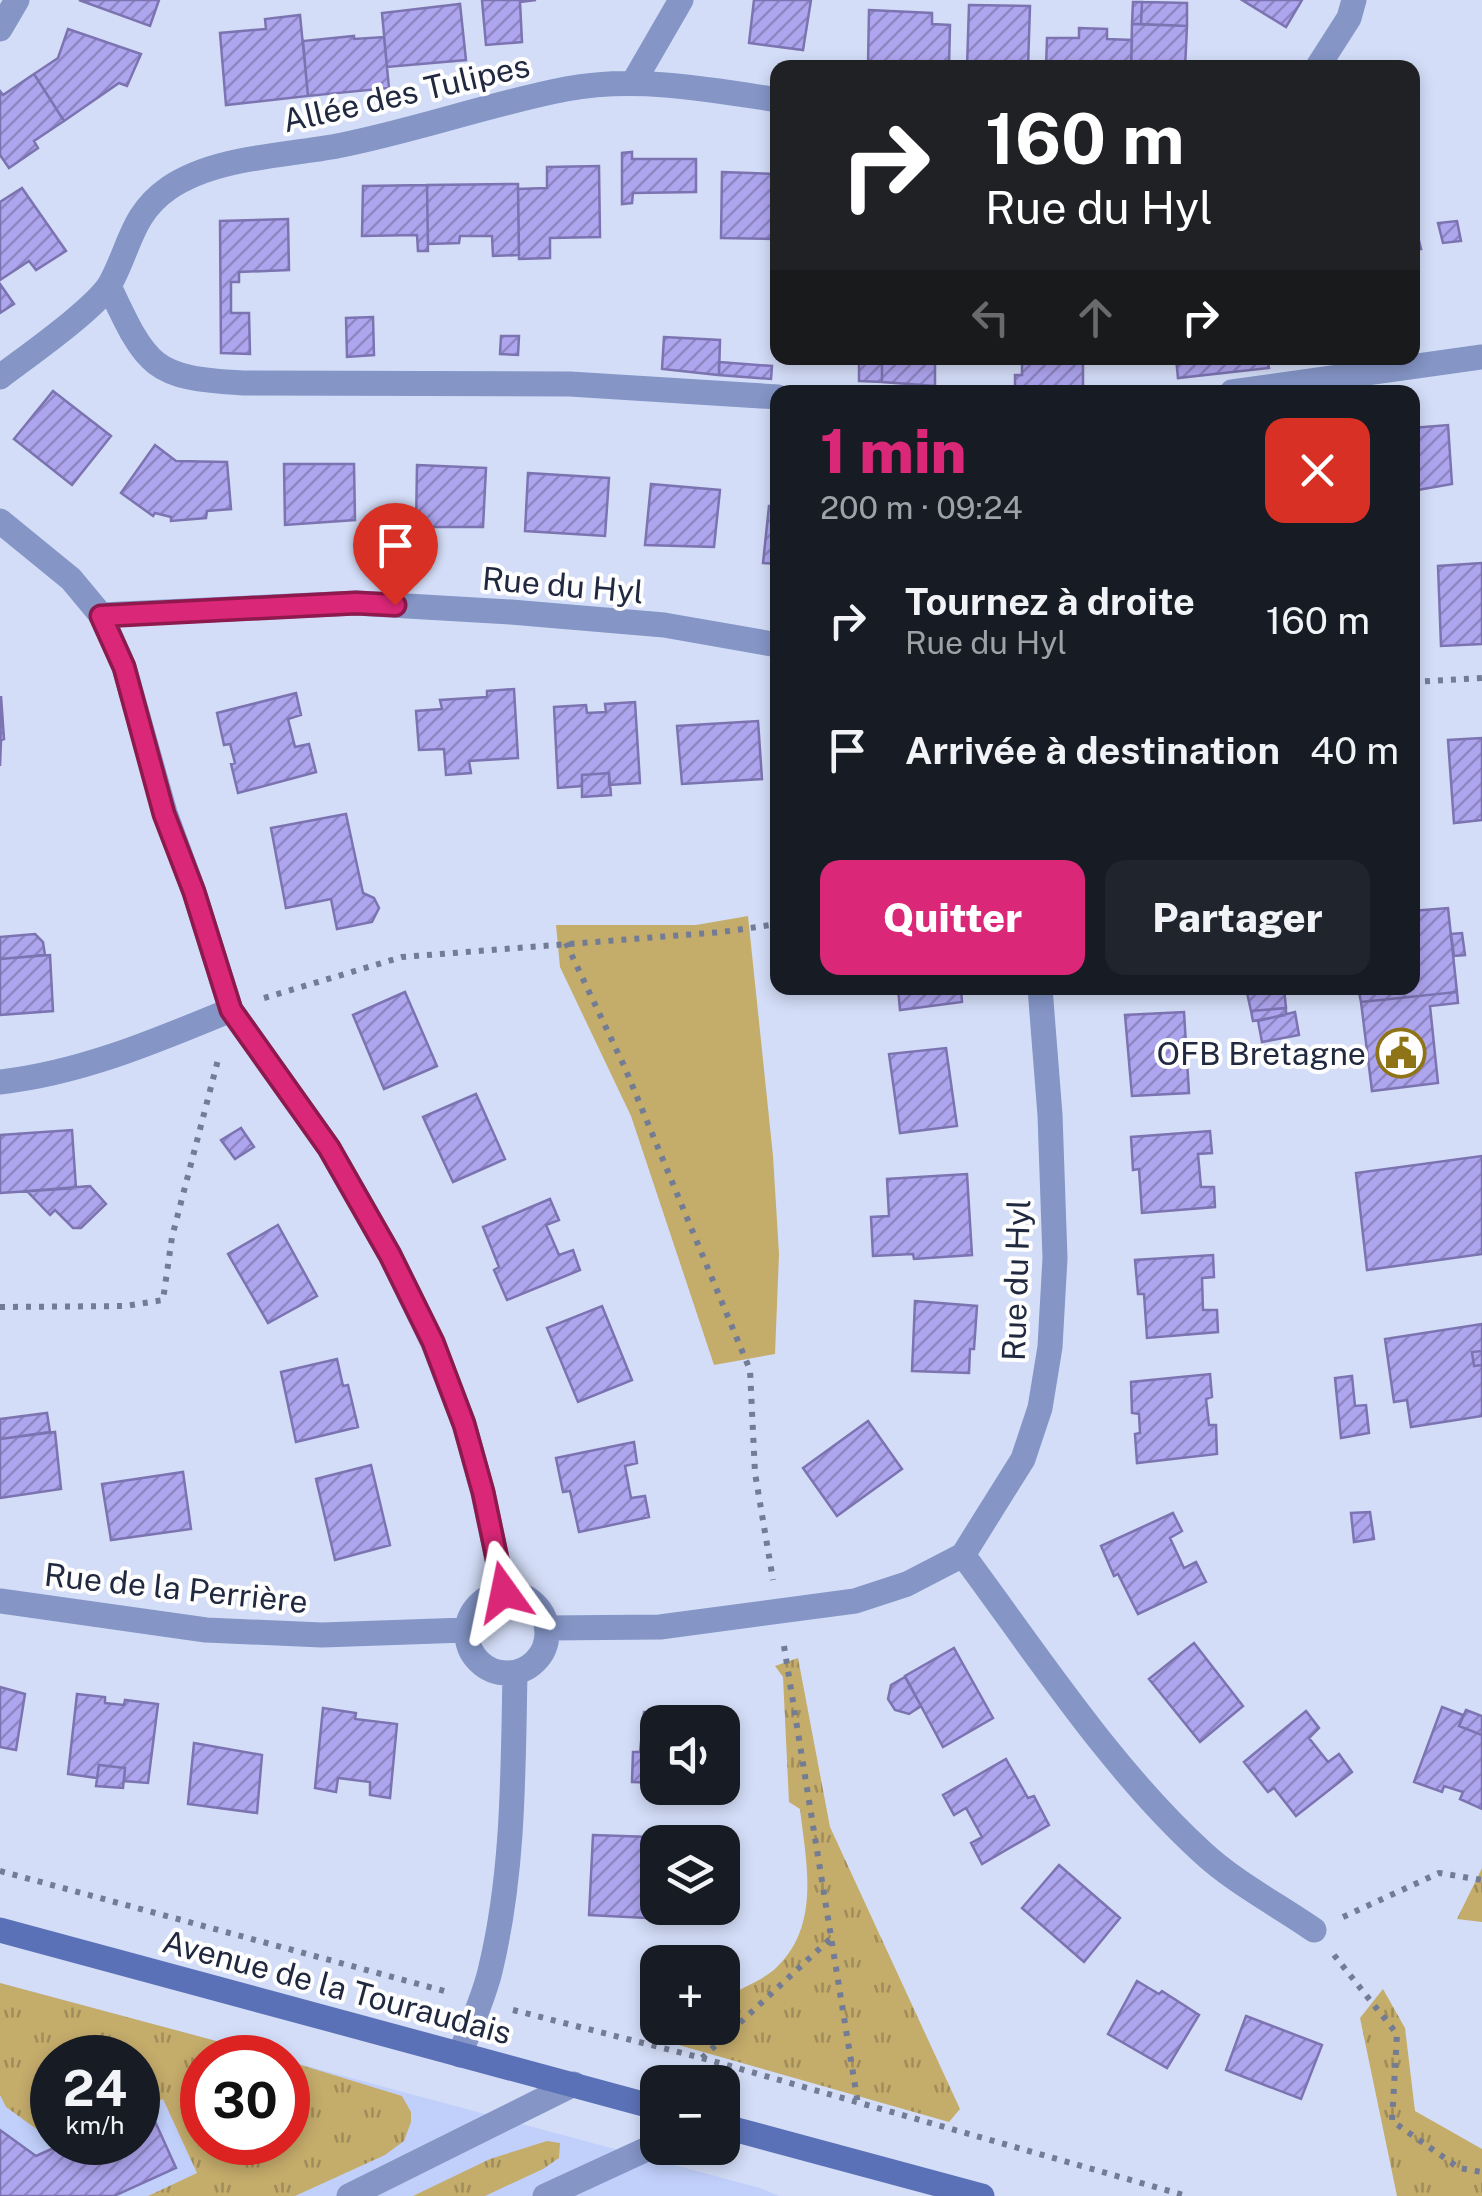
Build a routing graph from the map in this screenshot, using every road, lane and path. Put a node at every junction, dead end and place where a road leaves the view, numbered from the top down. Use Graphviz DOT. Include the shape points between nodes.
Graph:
graph roads {
  1 [pos="17,0"];
  2 [pos="681,0"];
  3 [pos="1354,0"];
  4 [pos="0,29"];
  5 [pos="1321,60"];
  6 [pos="633,83"];
  7 [pos="770,99"];
  8 [pos="109,286"];
  9 [pos="1482,357"];
  10 [pos="0,377"];
  11 [pos="1282,385"];
  12 [pos="770,396"];
  13 [pos="0,521"];
  14 [pos="101,616"];
  15 [pos="770,644"];
  16 [pos="1482,678"];
  17 [pos="1420,682"];
  18 [pos="770,925"];
  19 [pos="566,943"];
  20 [pos="1041,995"];
  21 [pos="231,1010"];
  22 [pos="0,1082"];
  23 [pos="0,1307"];
  24 [pos="963,1555"];
  25 [pos="504,1592"];
  26 [pos="0,1601"];
  27 [pos="778,1610"];
  28 [pos="547,1628"];
  29 [pos="466,1630"];
  30 [pos="515,1672"];
  31 [pos="0,1871"];
  32 [pos="1482,1880"];
  33 [pos="0,1930"];
  34 [pos="1314,1930"];
  35 [pos="831,1938"];
  36 [pos="478,2001"];
  37 [pos="460,2055"];
  38 [pos="702,2058"];
  39 [pos="574,2084"];
  40 [pos="640,2103"];
  41 [pos="858,2104"];
  42 [pos="740,2131"];
  43 [pos="640,2152"];
  44 [pos="1482,2172"];
  45 [pos="349,2196"];
  46 [pos="545,2196"];
  47 [pos="982,2196"];
  48 [pos="1186,2196"];
  1 -- 4 [label="street"];
  2 -- 6 [label="street"];
  3 -- 5 [label="street"];
  6 -- 7 [label="street, Allée des Tulipes"];
  6 -- 8 [label="street, Allée des Tulipes" via="568,89 341,145 220,166 170,187 148,206"];
  8 -- 10 [label="street, Allée des Tulipes"];
  8 -- 12 [label="street" via="151,362 192,380 570,384"];
  9 -- 11 [label="street"];
  13 -- 14 [label="street" via="72,578"];
  14 -- 15 [label="street, Rue du Hyl" via="356,603 664,626"];
  14 -- 21 [label="street" via="124,667 164,814"];
  16 -- 17 [label="path"];
  18 -- 19 [label="path"];
  19 -- 21 [label="path" via="402,957"];
  19 -- 27 [label="path" via="750,1370 755,1473"];
  20 -- 24 [label="street, Rue du Hyl" via="1055,1258 1050,1347 1023,1459"];
  21 -- 22 [label="street" via="74,1068"];
  21 -- 23 [label="path" via="172,1237 163,1300"];
  21 -- 25 [label="street" via="329,1148 433,1342 464,1424"];
  24 -- 27 [label="street" via="855,1601"];
  24 -- 34 [label="street" via="1158,1806 1203,1854"];
  25 -- 28 [label="street" via="525,1596"];
  25 -- 29 [label="street" via="478,1603"];
  26 -- 29 [label="street, Rue de la Perrière" via="206,1630"];
  27 -- 28 [label="street" via="660,1627"];
  27 -- 35 [label="path"];
  28 -- 30 [label="street" via="540,1656"];
  29 -- 30 [label="street" via="482,1665"];
  30 -- 36 [label="street" via="508,1854 491,1970"];
  31 -- 36 [label="path"];
  32 -- 34 [label="path" via="1439,1874"];
  33 -- 37 [label="main road, Avenue de la Touraudais"];
  34 -- 44 [label="path" via="1397,2034 1392,2121 1459,2168"];
  35 -- 38 [label="path"];
  35 -- 41 [label="path"];
  36 -- 37 [label="street"];
  36 -- 38 [label="path"];
  37 -- 39 [label="main road, Avenue de la Touraudais"];
  38 -- 41 [label="path"];
  39 -- 40 [label="main road, Avenue de la Touraudais"];
  39 -- 45 [label="street"];
  41 -- 48 [label="path"];
  42 -- 47 [label="main road"];
  43 -- 46 [label="street"];
}
